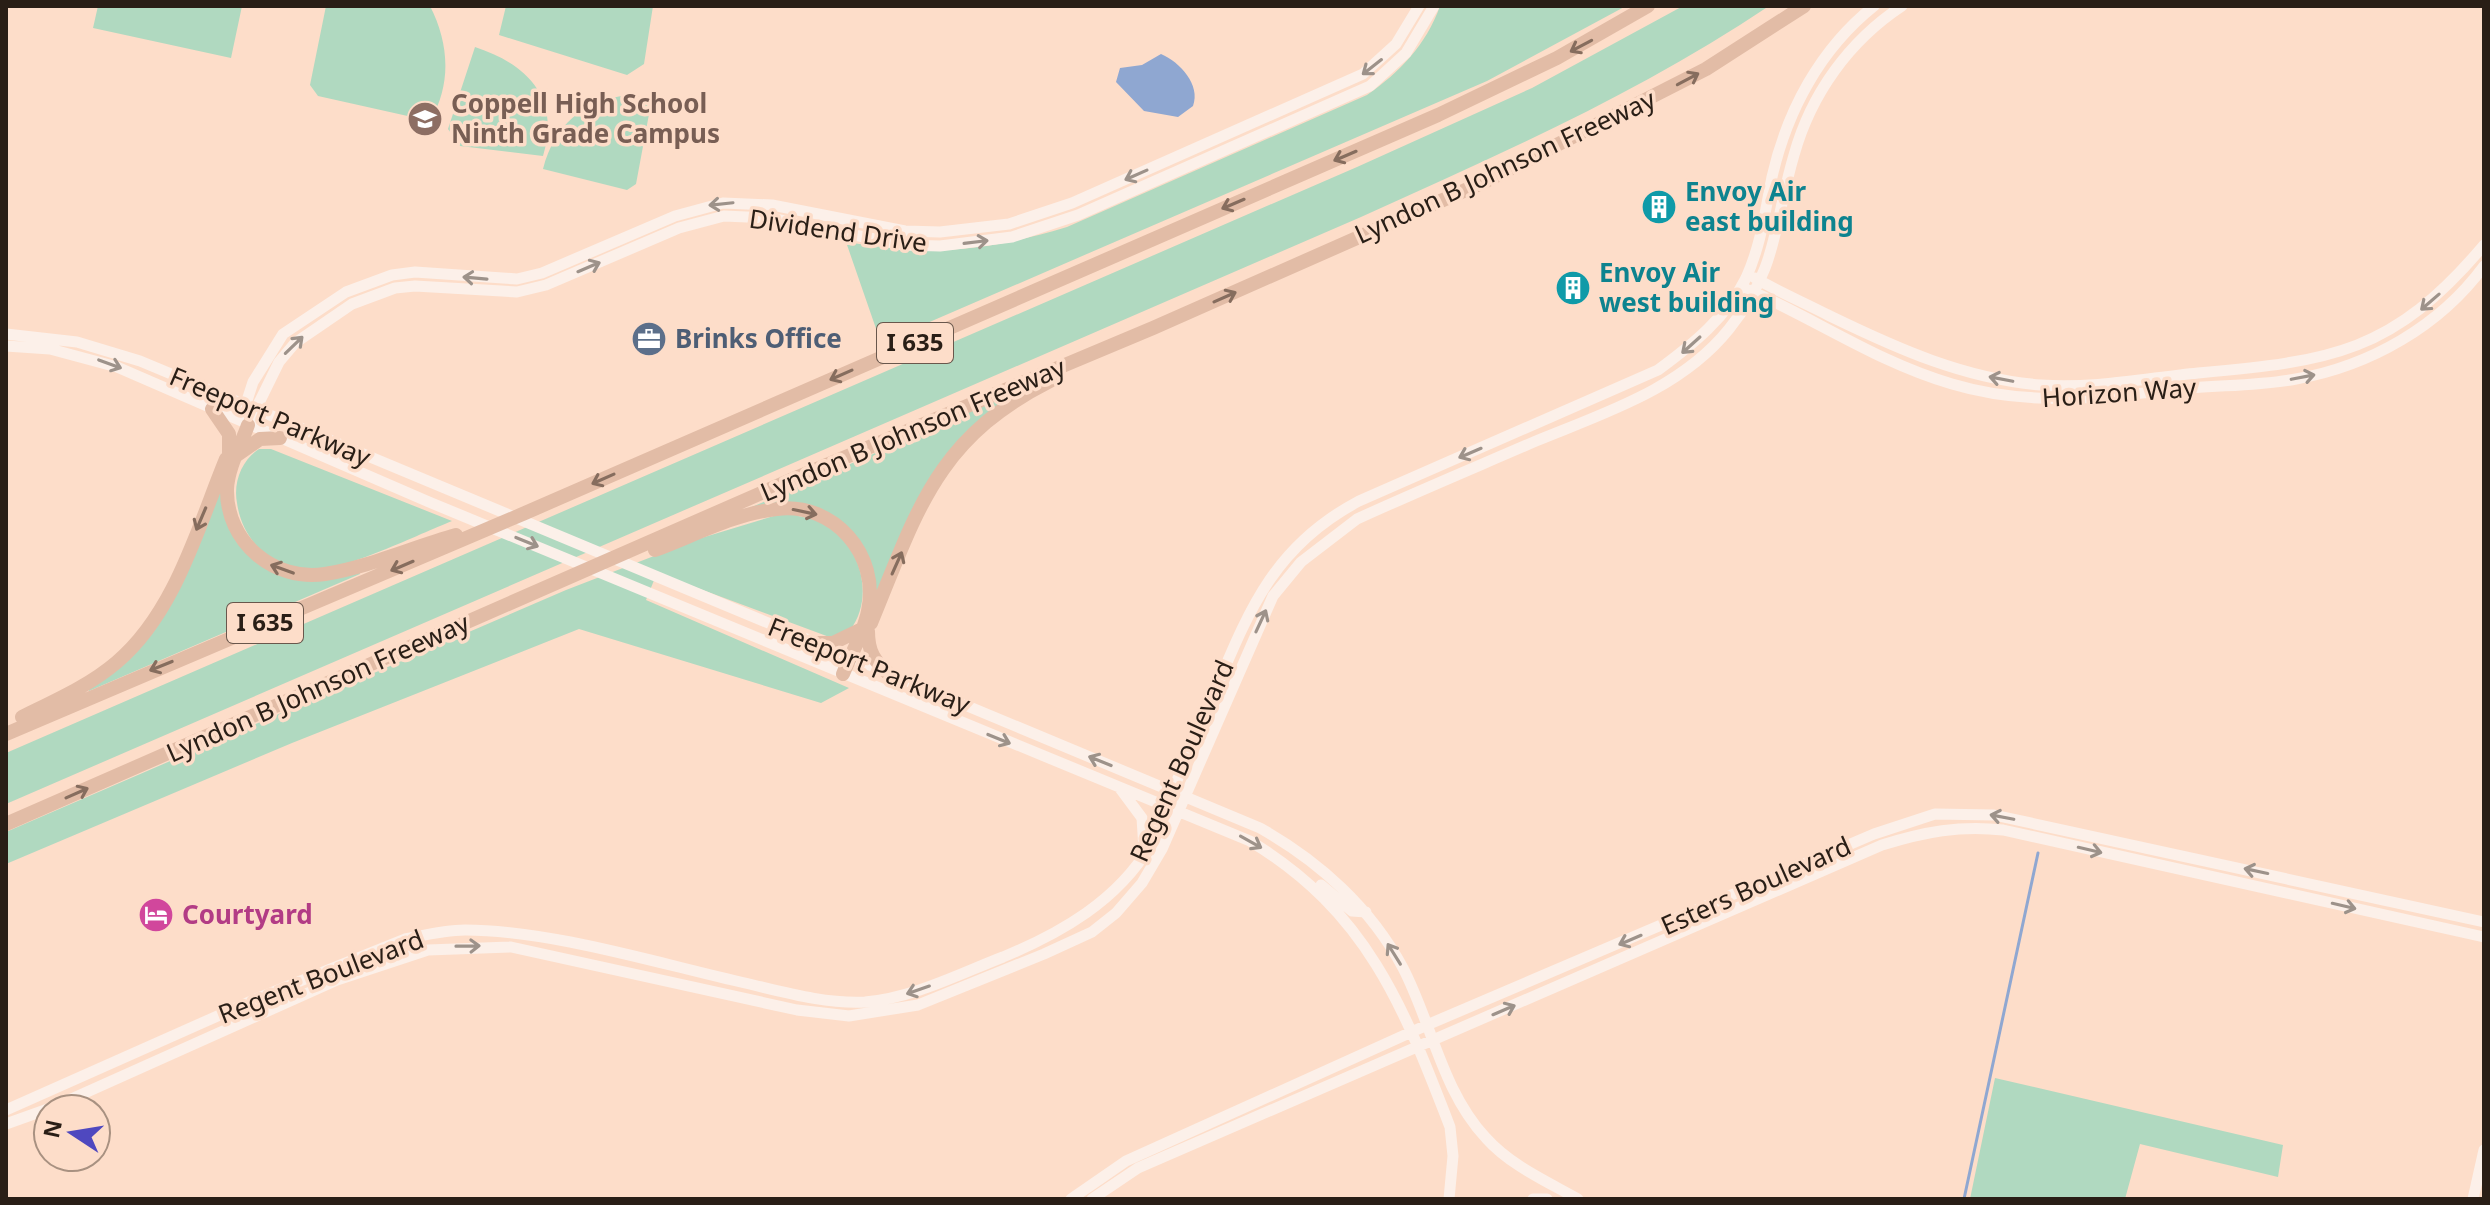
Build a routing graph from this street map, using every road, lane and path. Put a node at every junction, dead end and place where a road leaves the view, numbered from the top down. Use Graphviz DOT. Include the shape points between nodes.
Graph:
graph roads {
  1 [pos="1419,6"];
  2 [pos="1434,6"];
  3 [pos="1648,6"];
  4 [pos="1804,6"];
  5 [pos="1874,6"];
  6 [pos="1902,6"];
  7 [pos="1249,125"];
  8 [pos="1254,137"];
  9 [pos="617,240"];
  10 [pos="2484,246"];
  11 [pos="623,252"];
  12 [pos="2484,266"];
  13 [pos="1747,273"];
  14 [pos="517,285"];
  15 [pos="1741,286"];
  16 [pos="1757,287"];
  17 [pos="1153,328"];
  18 [pos="6,334"];
  19 [pos="6,346"];
  20 [pos="64,346"];
  21 [pos="1958,369"];
  22 [pos="2231,370"];
  23 [pos="2218,371"];
  24 [pos="1955,385"];
  25 [pos="2226,385"];
  26 [pos="212,409"];
  27 [pos="247,416"];
  28 [pos="280,438"];
  29 [pos="233,454"];
  30 [pos="525,513"];
  31 [pos="494,611"];
  32 [pos="865,630"];
  33 [pos="812,643"];
  34 [pos="853,659"];
  35 [pos="846,675"];
  36 [pos="890,675"];
  37 [pos="6,726"];
  38 [pos="6,734"];
  39 [pos="1116,783"];
  40 [pos="1173,790"];
  41 [pos="1186,796"];
  42 [pos="1167,805"];
  43 [pos="1180,810"];
  44 [pos="6,824"];
  45 [pos="1892,827"];
  46 [pos="1897,840"];
  47 [pos="1141,860"];
  48 [pos="1309,882"];
  49 [pos="1366,912"];
  50 [pos="2484,922"];
  51 [pos="2484,937"];
  52 [pos="1427,1025"];
  53 [pos="180,1033"];
  54 [pos="1410,1033"];
  55 [pos="1432,1040"];
  56 [pos="185,1045"];
  57 [pos="1417,1047"];
  58 [pos="82,1093"];
  59 [pos="6,1110"];
  60 [pos="32,1115"];
  61 [pos="6,1124"];
  62 [pos="2484,1150"];
  63 [pos="1071,1199"];
  64 [pos="1092,1199"];
  65 [pos="1449,1199"];
  66 [pos="1533,1199"];
  67 [pos="1547,1199"];
  68 [pos="1578,1199"];
  69 [pos="2473,1199"];
  1 -- 7 [label="street, Dividend Drive, one-way" via="1396,44 1363,74"];
  2 -- 8 [label="street, Dividend Drive" via="1406,53 1370,86"];
  3 -- 30 [label="highway, I 635, one-way" via="1557,58 1438,115"];
  17 -- 4 [label="highway, Lyndon B Johnson Freeway, one-way" via="1604,123 1706,69"];
  5 -- 13 [label="street, Regent Boulevard" via="1815,71 1792,112 1761,240"];
  6 -- 16 [label="street, Regent Boulevard" via="1849,52 1811,110 1794,153 1775,246"];
  7 -- 8 [label="street"];
  7 -- 9 [label="street, Dividend Drive, one-way" via="1041,216 1009,224 905,231 745,202 698,207"];
  11 -- 8 [label="street, Dividend Drive, one-way" via="702,220 734,216 770,218 904,245 1012,237 1078,215"];
  9 -- 11 [label="street"];
  9 -- 14 [label="street, Dividend Drive"];
  10 -- 22 [label="street, Horizon Way, one-way" via="2431,302 2371,340 2307,362"];
  14 -- 11 [label="street, Dividend Drive, one-way" via="546,285"];
  25 -- 12 [label="street, Horizon Way, one-way" via="2317,375 2397,343 2442,311"];
  13 -- 15 [label="street, Regent Boulevard"];
  13 -- 16 [label="street, Horizon Way"];
  14 -- 27 [label="street, Dividend Drive" via="415,272 346,292 283,334 253,382"];
  15 -- 16 [label="street, Horizon Way"];
  15 -- 40 [label="street, Regent Boulevard, one-way" via="1703,334 1658,370 1359,501 1295,547 1265,582 1237,633"];
  16 -- 21 [label="street, Horizon Way" via="1908,354"];
  16 -- 24 [label="street, Horizon Way" via="1888,361"];
  41 -- 16 [label="street, Regent Boulevard, one-way" via="1259,623 1301,562 1357,519 1645,395 1710,350"];
  17 -- 31 [label="highway, Lyndon B Johnson Freeway"];
  32 -- 17 [label="highway, one-way" via="935,479 973,430 1011,400"];
  18 -- 20 [label="street, Freeport Parkway"];
  19 -- 20 [label="street, Freeport Parkway"];
  20 -- 26 [label="street, Freeport Parkway, one-way"];
  20 -- 27 [label="street, Freeport Parkway" via="126,356"];
  23 -- 21 [label="street, Horizon Way, one-way" via="2044,385"];
  21 -- 24 [label="street"];
  22 -- 23 [label="street, Horizon Way"];
  22 -- 25 [label="street"];
  23 -- 25 [label="street"];
  24 -- 25 [label="street, Horizon Way" via="2064,401"];
  26 -- 27 [label="street, Freeport Parkway"];
  26 -- 29 [label="highway" via="229,434"];
  27 -- 28 [label="street, Freeport Parkway"];
  27 -- 29 [label="highway"];
  27 -- 33 [label="street, Freeport Parkway"];
  28 -- 29 [label="highway" via="260,439"];
  28 -- 35 [label="street, Freeport Parkway, one-way"];
  30 -- 29 [label="highway, one-way" via="327,574 297,574 269,564 238,532 227,489"];
  29 -- 37 [label="highway, one-way" via="171,590 137,643 86,684"];
  30 -- 38 [label="highway, I 635, one-way"];
  31 -- 32 [label="highway, one-way" via="752,515 798,509 828,518 859,551 869,589"];
  44 -- 31 [label="highway, Lyndon B Johnson Freeway, one-way"];
  32 -- 33 [label="highway" via="833,643"];
  32 -- 34 [label="highway"];
  32 -- 36 [label="highway" via="872,655"];
  33 -- 34 [label="street, Freeport Parkway"];
  34 -- 35 [label="highway"];
  34 -- 36 [label="street, Freeport Parkway"];
  35 -- 39 [label="street, Freeport Parkway, one-way"];
  40 -- 36 [label="street, Freeport Parkway, one-way"];
  39 -- 42 [label="street, Freeport Parkway"];
  39 -- 47 [label="street" via="1142,818"];
  40 -- 41 [label="street, Freeport Parkway"];
  40 -- 42 [label="street, Regent Boulevard"];
  41 -- 43 [label="street, Regent Boulevard"];
  41 -- 49 [label="street, Freeport Parkway" via="1279,838"];
  42 -- 43 [label="street, Freeport Parkway"];
  42 -- 47 [label="street, Regent Boulevard"];
  43 -- 48 [label="street, Freeport Parkway, one-way" via="1250,841"];
  56 -- 43 [label="street, Regent Boulevard, one-way" via="406,955 456,947 511,947 561,956 830,1015 869,1015 918,1005 1092,932 1142,883"];
  45 -- 46 [label="street"];
  50 -- 45 [label="street, Esters Boulevard, one-way" via="1994,815 1935,814"];
  45 -- 52 [label="street, Esters Boulevard, one-way"];
  46 -- 51 [label="street, Esters Boulevard, one-way" via="1958,827 2003,830"];
  55 -- 46 [label="street, Esters Boulevard, one-way"];
  47 -- 53 [label="street, Regent Boulevard, one-way" via="1106,897 1052,937 952,978 881,999 810,998 540,938 462,930 405,939"];
  48 -- 49 [label="street" via="1324,887 1352,911"];
  48 -- 54 [label="street, Freeport Parkway" via="1375,957"];
  52 -- 49 [label="street, Freeport Parkway, one-way" via="1403,968"];
  52 -- 54 [label="street, Esters Boulevard"];
  52 -- 55 [label="street, Freeport Parkway"];
  53 -- 56 [label="street"];
  53 -- 59 [label="street, Regent Boulevard"];
  54 -- 57 [label="street, Freeport Parkway"];
  54 -- 63 [label="street, Esters Boulevard" via="1126,1161"];
  55 -- 57 [label="street, Esters Boulevard"];
  55 -- 68 [label="street, Freeport Parkway" via="1458,1099 1486,1139 1512,1161"];
  56 -- 58 [label="street, Regent Boulevard"];
  57 -- 64 [label="street, Esters Boulevard" via="1138,1168"];
  57 -- 65 [label="street, Freeport Parkway" via="1450,1127"];
  60 -- 61 [label="street, Regent Boulevard"];
  62 -- 69 [label="street"];
  66 -- 67 [label="street"];
}
